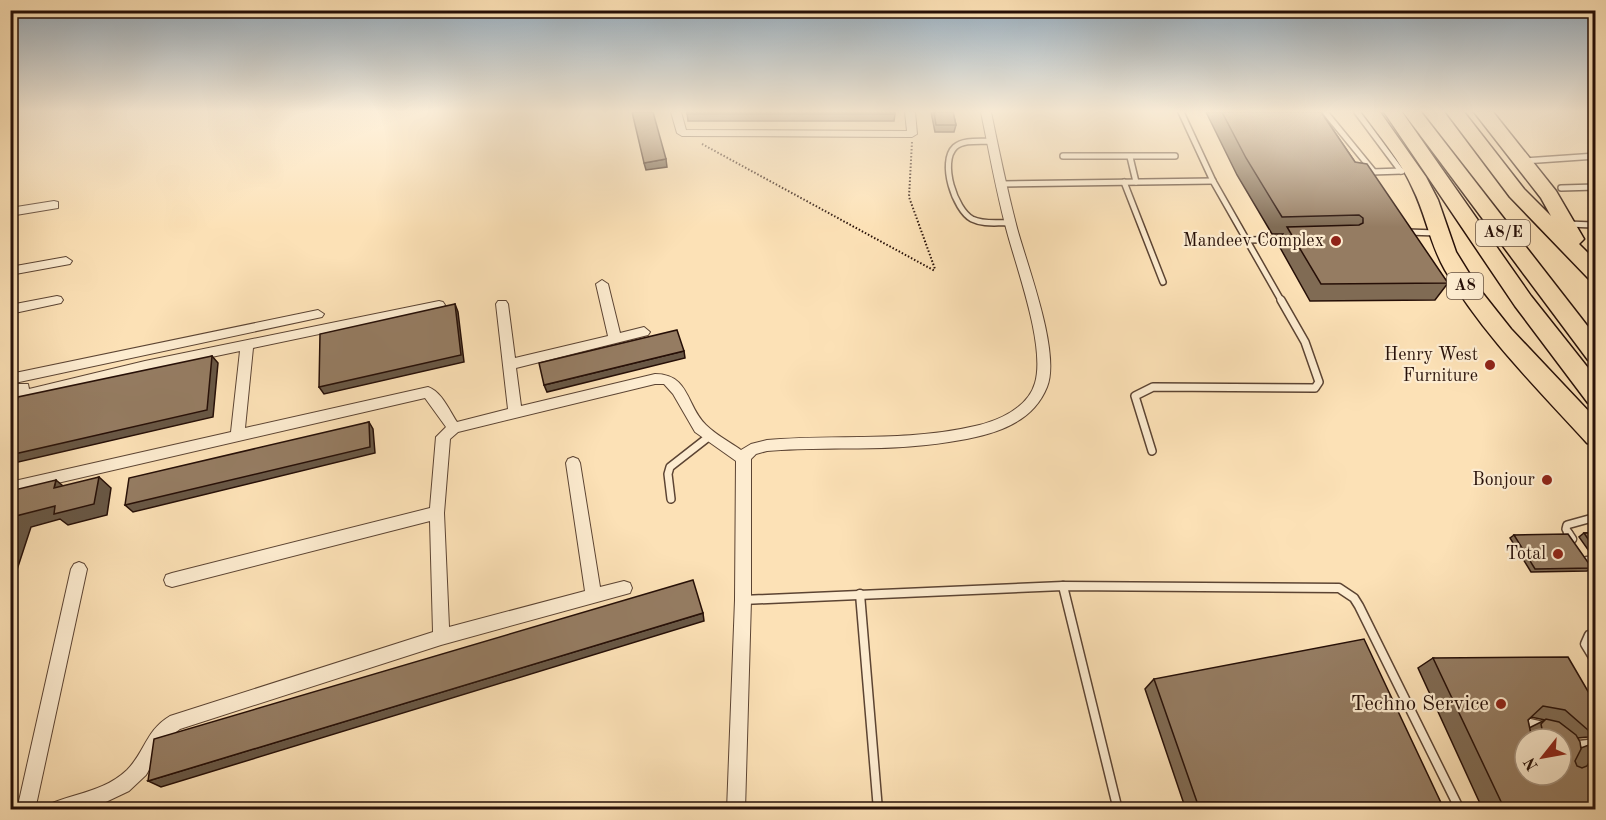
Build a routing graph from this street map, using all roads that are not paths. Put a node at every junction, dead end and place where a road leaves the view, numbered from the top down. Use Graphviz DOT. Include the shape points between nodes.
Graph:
graph roads {
  1 [pos="953,150"];
  2 [pos="994,150"];
  3 [pos="1199,150"];
  4 [pos="1356,150"];
  5 [pos="1389,150"];
  6 [pos="1394,150"];
  7 [pos="1419,150"];
  8 [pos="1441,150"];
  9 [pos="1459,150"];
  10 [pos="1484,150"];
  11 [pos="1514,150"];
  12 [pos="1063,156"];
  13 [pos="1175,156"];
  14 [pos="1596,156"];
  15 [pos="1130,157"];
  16 [pos="1523,161"];
  17 [pos="1407,171"];
  18 [pos="1374,172"];
  19 [pos="1362,174"];
  20 [pos="1213,181"];
  21 [pos="1124,182"];
  22 [pos="1136,182"];
  23 [pos="1002,184"];
  24 [pos="1596,187"];
  25 [pos="1561,188"];
  26 [pos="54,205"];
  27 [pos="10,212"];
  28 [pos="1010,223"];
  29 [pos="1566,224"];
  30 [pos="1593,225"];
  31 [pos="1406,232"];
  32 [pos="1437,233"];
  33 [pos="1293,239"];
  34 [pos="1249,240"];
  35 [pos="66,261"];
  36 [pos="10,271"];
  37 [pos="1596,274"];
  38 [pos="1163,282"];
  39 [pos="602,284"];
  40 [pos="57,300"];
  41 [pos="502,304"];
  42 [pos="439,305"];
  43 [pos="10,310"];
  44 [pos="318,314"];
  45 [pos="1596,326"];
  46 [pos="644,332"];
  47 [pos="615,339"];
  48 [pos="247,345"];
  49 [pos="1596,354"];
  50 [pos="511,364"];
  51 [pos="28,375"];
  52 [pos="10,379"];
  53 [pos="1596,396"];
  54 [pos="15,401"];
  55 [pos="515,412"];
  56 [pos="454,428"];
  57 [pos="238,434"];
  58 [pos="711,435"];
  59 [pos="1596,436"];
  60 [pos="1152,451"];
  61 [pos="743,459"];
  62 [pos="573,463"];
  63 [pos="10,488"];
  64 [pos="671,499"];
  65 [pos="437,513"];
  66 [pos="1596,517"];
  67 [pos="79,569"];
  68 [pos="1596,573"];
  69 [pos="172,580"];
  70 [pos="1063,586"];
  71 [pos="624,588"];
  72 [pos="860,594"];
  73 [pos="594,596"];
  74 [pos="743,600"];
  75 [pos="1596,634"];
  76 [pos="441,637"];
  77 [pos="1596,662"];
  78 [pos="1519,727"];
  79 [pos="1545,727"];
  80 [pos="1596,743"];
  81 [pos="1573,746"];
  82 [pos="26,810"];
  83 [pos="56,810"];
  84 [pos="736,810"];
  85 [pos="878,810"];
  86 [pos="1118,810"];
  87 [pos="1460,810"];
  1 -- 28 [label="lane" via="951,184 960,210 978,221"];
  2 -- 23 [label="street"];
  3 -- 20 [label="lane"];
  4 -- 18 [label="lane"];
  5 -- 17 [label="lane"];
  6 -- 17 [label="highway, A8"];
  7 -- 53 [label="highway" via="1523,300"];
  8 -- 49 [label="highway, A8/E"];
  9 -- 45 [label="highway, A8/E"];
  10 -- 37 [label="highway" via="1517,193"];
  11 -- 16 [label="highway"];
  12 -- 15 [label="lane"];
  13 -- 15 [label="lane"];
  14 -- 16 [label="lane"];
  15 -- 22 [label="lane"];
  16 -- 29 [label="highway"];
  17 -- 18 [label="lane"];
  17 -- 32 [label="highway, A8" via="1428,200"];
  18 -- 19 [label="lane"];
  20 -- 22 [label="lane"];
  20 -- 34 [label="lane"];
  21 -- 22 [label="lane"];
  21 -- 23 [label="lane"];
  21 -- 38 [label="lane"];
  23 -- 28 [label="street"];
  24 -- 25 [label="lane"];
  26 -- 27 [label="street"];
  28 -- 61 [label="street" via="1042,348 1043,381 1022,412 977,431 935,438 757,448"];
  29 -- 30 [label="lane"];
  29 -- 37 [label="highway"];
  31 -- 32 [label="lane"];
  32 -- 59 [label="highway, A8" via="1476,302"];
  33 -- 34 [label="lane"];
  34 -- 60 [label="lane" via="1305,342 1319,382 1314,388 1153,387 1135,396"];
  35 -- 36 [label="street"];
  39 -- 47 [label="street"];
  40 -- 43 [label="street"];
  41 -- 50 [label="street"];
  42 -- 48 [label="street"];
  44 -- 51 [label="street"];
  46 -- 47 [label="street"];
  47 -- 50 [label="street"];
  48 -- 54 [label="street" via="145,366"];
  48 -- 57 [label="street"];
  50 -- 55 [label="street"];
  51 -- 52 [label="street"];
  51 -- 54 [label="street"];
  55 -- 56 [label="street"];
  55 -- 58 [label="street" via="667,379 700,428"];
  56 -- 57 [label="street" via="438,400 428,392"];
  56 -- 65 [label="street" via="443,437"];
  57 -- 63 [label="street"];
  58 -- 61 [label="street"];
  58 -- 64 [label="lane" via="670,467"];
  61 -- 74 [label="street"];
  62 -- 73 [label="street"];
  65 -- 69 [label="street"];
  65 -- 76 [label="street"];
  66 -- 68 [label="lane" via="1567,525 1566,529"];
  67 -- 82 [label="street"];
  70 -- 72 [label="lane"];
  70 -- 86 [label="lane"];
  70 -- 87 [label="lane" via="1331,587 1346,592 1359,606"];
  71 -- 73 [label="street"];
  72 -- 74 [label="lane"];
  72 -- 85 [label="lane"];
  73 -- 76 [label="street"];
  74 -- 84 [label="street"];
  75 -- 77 [label="lane" via="1589,635 1585,644"];
  76 -- 83 [label="street" via="176,722 163,728 141,768 128,782"];
  78 -- 79 [label="lane" via="1525,722"];
  80 -- 81 [label="lane"];
}
